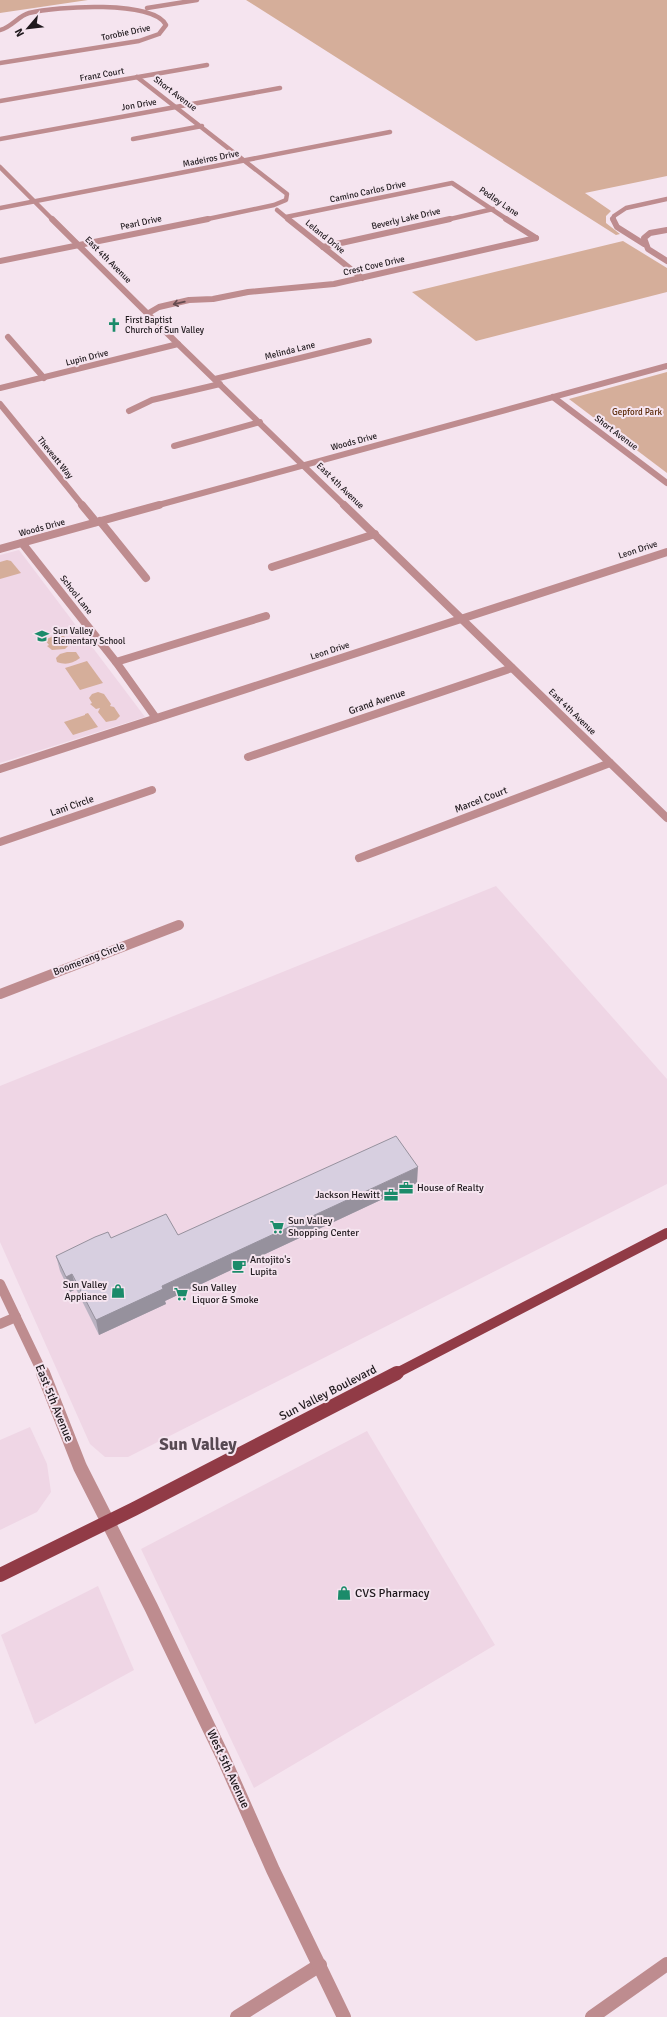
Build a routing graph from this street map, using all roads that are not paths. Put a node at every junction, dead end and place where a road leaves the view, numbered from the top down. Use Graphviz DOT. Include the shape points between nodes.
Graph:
graph roads {
  1 [pos="197,0"];
  2 [pos="147,8"];
  3 [pos="0,30"];
  4 [pos="0,63"];
  5 [pos="207,65"];
  6 [pos="137,77"];
  7 [pos="280,88"];
  8 [pos="0,101"];
  9 [pos="176,107"];
  10 [pos="202,126"];
  11 [pos="390,132"];
  12 [pos="0,138"];
  13 [pos="133,138"];
  14 [pos="245,160"];
  15 [pos="0,167"];
  16 [pos="452,183"];
  17 [pos="667,199"];
  18 [pos="286,200"];
  19 [pos="35,201"];
  20 [pos="0,208"];
  21 [pos="493,209"];
  22 [pos="277,210"];
  23 [pos="286,217"];
  24 [pos="667,230"];
  25 [pos="536,238"];
  26 [pos="80,245"];
  27 [pos="644,245"];
  28 [pos="323,247"];
  29 [pos="0,261"];
  30 [pos="667,261"];
  31 [pos="362,278"];
  32 [pos="213,298"];
  33 [pos="147,314"];
  34 [pos="8,337"];
  35 [pos="369,341"];
  36 [pos="178,344"];
  37 [pos="667,366"];
  38 [pos="44,378"];
  39 [pos="217,381"];
  40 [pos="0,388"];
  41 [pos="553,397"];
  42 [pos="0,404"];
  43 [pos="129,411"];
  44 [pos="260,422"];
  45 [pos="174,446"];
  46 [pos="304,465"];
  47 [pos="667,483"];
  48 [pos="98,522"];
  49 [pos="375,534"];
  50 [pos="22,543"];
  51 [pos="0,549"];
  52 [pos="667,552"];
  53 [pos="272,567"];
  54 [pos="146,578"];
  55 [pos="266,616"];
  56 [pos="461,619"];
  57 [pos="116,662"];
  58 [pos="512,668"];
  59 [pos="156,718"];
  60 [pos="248,756"];
  61 [pos="610,763"];
  62 [pos="0,769"];
  63 [pos="152,790"];
  64 [pos="667,818"];
  65 [pos="0,842"];
  66 [pos="359,858"];
  67 [pos="178,925"];
  68 [pos="0,994"];
  69 [pos="667,1233"];
  70 [pos="0,1284"];
  71 [pos="16,1317"];
  72 [pos="0,1324"];
  73 [pos="107,1522"];
  74 [pos="0,1575"];
  75 [pos="667,1964"];
  76 [pos="320,1965"];
  77 [pos="237,2017"];
  78 [pos="344,2017"];
  79 [pos="592,2017"];
  1 -- 2 [label="street"];
  2 -- 3 [label="street, Torobie Drive" via="134,4 101,2 54,8 23,15 14,26"];
  2 -- 4 [label="street, Torobie Drive" via="166,22 163,31 153,36 138,41"];
  5 -- 6 [label="street, Franz Court"];
  6 -- 8 [label="street, Franz Court"];
  6 -- 9 [label="street, Short Avenue"];
  7 -- 9 [label="street, Jon Drive"];
  9 -- 10 [label="street, Short Avenue"];
  9 -- 12 [label="street, Jon Drive"];
  10 -- 13 [label="street, Short Avenue"];
  10 -- 14 [label="street, Short Avenue"];
  11 -- 14 [label="street, Madeiros Drive"];
  14 -- 18 [label="street, Short Avenue" via="287,194"];
  14 -- 19 [label="street, Madeiros Drive"];
  15 -- 19 [label="street, East 4th Avenue"];
  16 -- 21 [label="street, Pedley Lane"];
  16 -- 23 [label="street, Camino Carlos Drive"];
  17 -- 27 [label="street" via="626,208 614,216 613,220 617,227"];
  18 -- 26 [label="street, Pearl Drive" via="274,205"];
  19 -- 20 [label="street, Madeiros Drive"];
  19 -- 26 [label="street, East 4th Avenue"];
  21 -- 25 [label="street, Pedley Lane"];
  21 -- 28 [label="street, Beverly Lake Drive"];
  22 -- 23 [label="street, Leland Drive"];
  23 -- 28 [label="street, Leland Drive"];
  24 -- 27 [label="street" via="647,235 644,238"];
  25 -- 31 [label="street, Crest Cove Drive"];
  26 -- 29 [label="street, Pearl Drive"];
  26 -- 33 [label="street, East 4th Avenue"];
  27 -- 30 [label="street"];
  28 -- 31 [label="street, Leland Drive"];
  31 -- 32 [label="street, Crest Cove Drive" via="319,287 241,292"];
  32 -- 33 [label="street, Crest Cove Drive, one-way" via="159,308"];
  32 -- 33 [label="street, Crest Cove Drive" via="188,308"];
  33 -- 36 [label="street, East 4th Avenue"];
  34 -- 38 [label="street"];
  35 -- 39 [label="street, Melinda Lane"];
  36 -- 38 [label="street, Lupin Drive"];
  36 -- 39 [label="street, East 4th Avenue"];
  37 -- 41 [label="street, Woods Drive"];
  38 -- 40 [label="street, Lupin Drive"];
  39 -- 43 [label="street, Melinda Lane" via="152,400"];
  39 -- 44 [label="street, East 4th Avenue"];
  41 -- 46 [label="street, Woods Drive"];
  41 -- 47 [label="street, Short Avenue"];
  42 -- 48 [label="street, Theveatt Way"];
  44 -- 45 [label="street"];
  44 -- 46 [label="street, East 4th Avenue"];
  46 -- 48 [label="street, Woods Drive"];
  46 -- 49 [label="street, East 4th Avenue"];
  48 -- 50 [label="street, Woods Drive"];
  48 -- 54 [label="street, Theveatt Way"];
  49 -- 53 [label="street"];
  49 -- 56 [label="street, East 4th Avenue"];
  50 -- 51 [label="street, Woods Drive"];
  50 -- 57 [label="street, School Lane"];
  52 -- 56 [label="street, Leon Drive"];
  55 -- 57 [label="street"];
  56 -- 58 [label="street, East 4th Avenue"];
  56 -- 59 [label="street, Leon Drive"];
  57 -- 59 [label="street, School Lane"];
  58 -- 60 [label="street, Grand Avenue"];
  58 -- 61 [label="street, East 4th Avenue"];
  59 -- 62 [label="street, Leon Drive"];
  61 -- 64 [label="street, East 4th Avenue"];
  61 -- 66 [label="street, Marcel Court"];
  63 -- 65 [label="street, Lani Circle"];
  67 -- 68 [label="street, Boomerang Circle"];
  69 -- 73 [label="main road, Sun Valley Boulevard"];
  70 -- 71 [label="street, East 5th Avenue"];
  71 -- 72 [label="street"];
  71 -- 73 [label="street, East 5th Avenue" via="49,1386 80,1467"];
  73 -- 74 [label="main road, Sun Valley Boulevard"];
  73 -- 76 [label="street, West 5th Avenue" via="220,1750 273,1870"];
  75 -- 79 [label="street"];
  76 -- 77 [label="street"];
  76 -- 78 [label="street, West 5th Avenue"];
}
